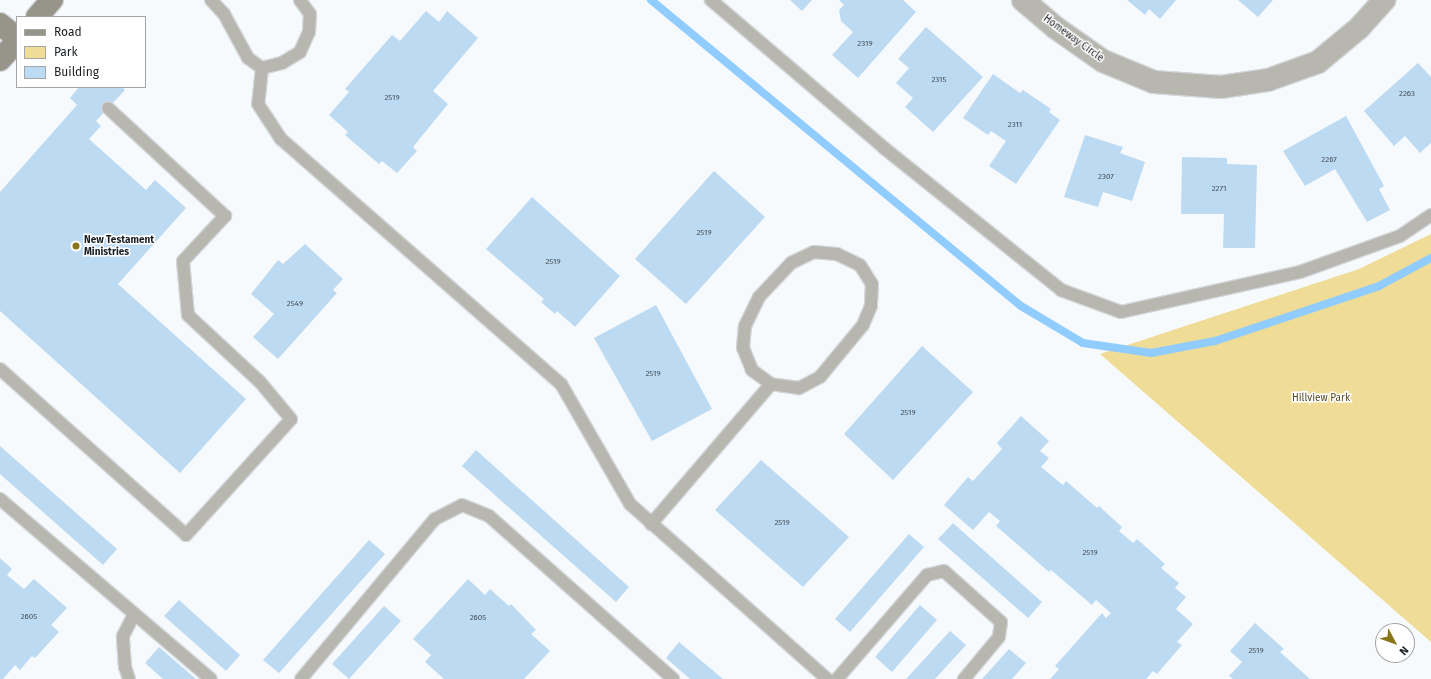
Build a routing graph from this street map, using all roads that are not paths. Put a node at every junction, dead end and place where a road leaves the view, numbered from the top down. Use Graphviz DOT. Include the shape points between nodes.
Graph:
graph roads {
  1 [pos="52,0"];
  2 [pos="211,0"];
  3 [pos="300,0"];
  4 [pos="711,0"];
  5 [pos="1023,0"];
  6 [pos="1384,0"];
  7 [pos="38,16"];
  8 [pos="0,24"];
  9 [pos="16,37"];
  10 [pos="16,42"];
  11 [pos="0,60"];
  12 [pos="262,68"];
  13 [pos="108,108"];
  14 [pos="1431,214"];
  15 [pos="0,369"];
  16 [pos="771,384"];
  17 [pos="0,499"];
  18 [pos="651,524"];
  19 [pos="134,614"];
  20 [pos="129,679"];
  21 [pos="211,679"];
  22 [pos="301,679"];
  23 [pos="673,679"];
  24 [pos="827,679"];
  25 [pos="837,679"];
  26 [pos="964,679"];
  1 -- 7 [label="main road"];
  2 -- 12 [label="lane" via="224,14 248,58"];
  3 -- 12 [label="lane" via="310,14 309,32 300,52 282,63"];
  4 -- 14 [label="lane" via="884,148 1061,290 1121,312 1300,272 1400,236"];
  5 -- 6 [label="street, Homeway Circle" via="1056,28 1103,61 1154,82 1221,87 1268,80 1318,62 1359,28"];
  8 -- 9 [label="main road"];
  10 -- 11 [label="main road"];
  12 -- 18 [label="lane" via="258,104 281,139 561,384 630,504"];
  13 -- 15 [label="lane" via="225,216 183,261 188,315 260,382 291,419 186,535"];
  16 -- 16 [label="lane" via="752,370 743,348 745,326 760,297 791,263 814,252 837,254 860,265 872,284 871,306 863,325 820,377 799,388"];
  16 -- 18 [label="lane"];
  17 -- 19 [label="lane"];
  18 -- 24 [label="lane"];
  19 -- 20 [label="lane" via="123,636 125,667"];
  19 -- 21 [label="lane"];
  22 -- 23 [label="lane" via="435,519 462,505 489,516"];
  25 -- 26 [label="lane" via="927,575 944,571 1001,622 999,638"];
}
